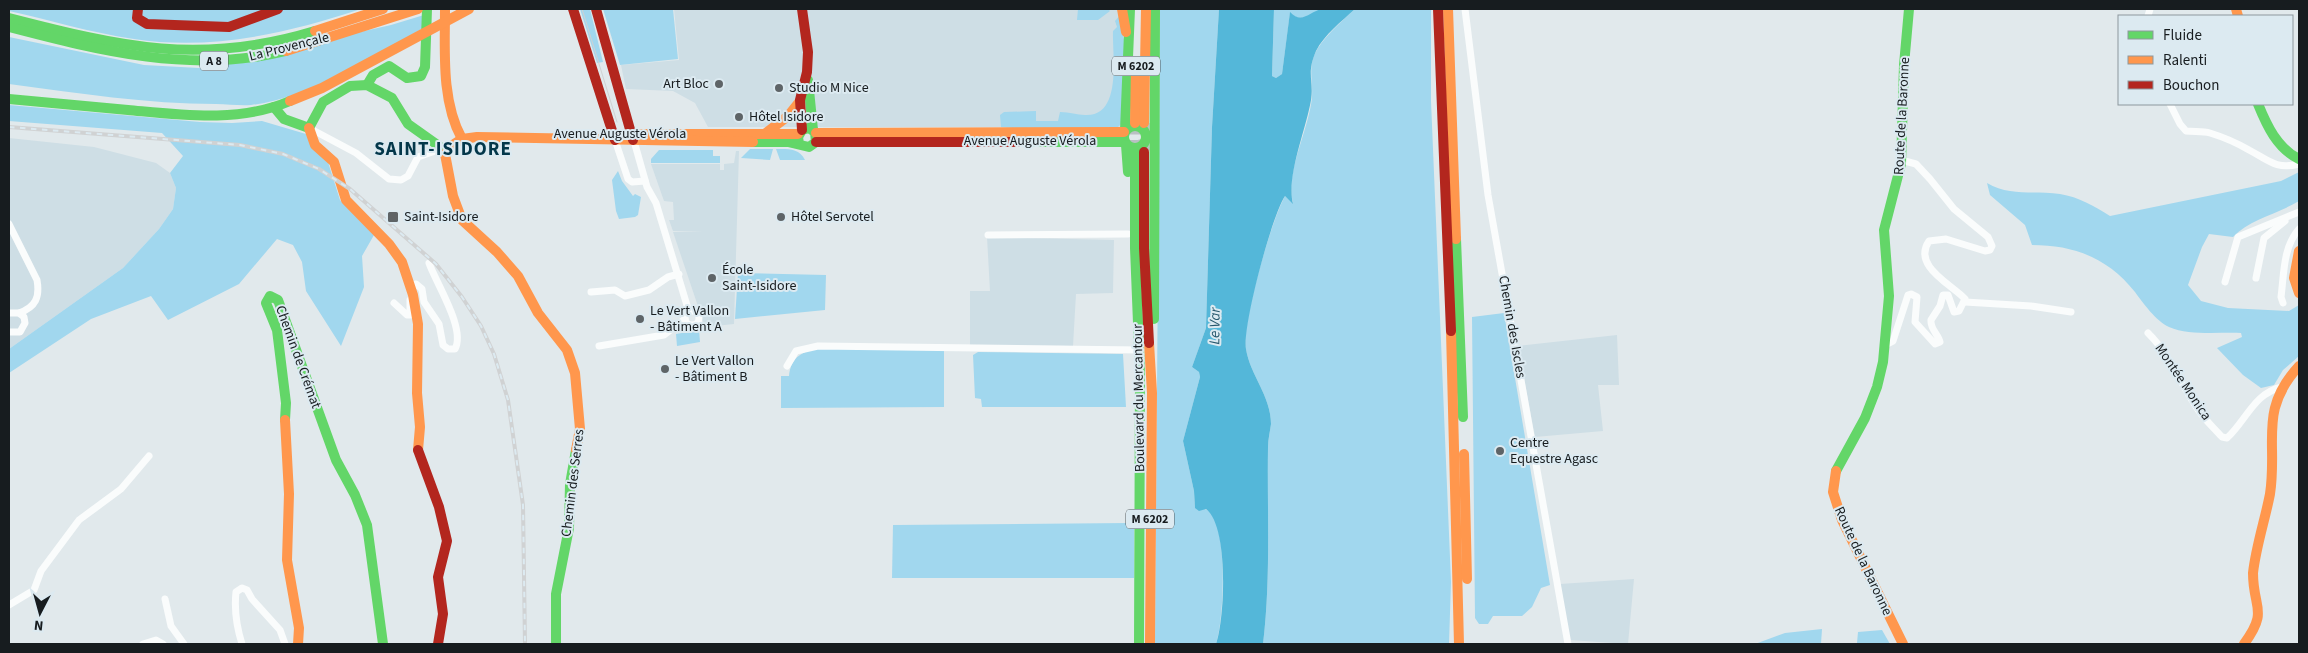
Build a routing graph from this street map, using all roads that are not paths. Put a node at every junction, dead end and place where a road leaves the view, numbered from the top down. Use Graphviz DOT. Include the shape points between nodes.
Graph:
graph roads {
  1 [pos="138,9"];
  2 [pos="278,9"];
  3 [pos="384,9"];
  4 [pos="417,9"];
  5 [pos="445,9"];
  6 [pos="469,9"];
  7 [pos="573,9"];
  8 [pos="596,9"];
  9 [pos="802,9"];
  10 [pos="1122,9"];
  11 [pos="1130,9"];
  12 [pos="1137,9"];
  13 [pos="1146,9"];
  14 [pos="1155,9"];
  15 [pos="1438,9"];
  16 [pos="1448,9"];
  17 [pos="1464,9"];
  18 [pos="1909,9"];
  19 [pos="427,13"];
  20 [pos="9,18"];
  21 [pos="9,28"];
  22 [pos="1128,43"];
  23 [pos="806,72"];
  24 [pos="367,85"];
  25 [pos="1154,97"];
  26 [pos="9,99"];
  27 [pos="800,100"];
  28 [pos="2170,105"];
  29 [pos="2259,105"];
  30 [pos="278,106"];
  31 [pos="309,128"];
  32 [pos="766,133"];
  33 [pos="815,135"];
  34 [pos="462,136"];
  35 [pos="800,136"];
  36 [pos="1147,136"];
  37 [pos="614,137"];
  38 [pos="633,138"];
  39 [pos="1130,142"];
  40 [pos="443,148"];
  41 [pos="2299,159"];
  42 [pos="1901,160"];
  43 [pos="2299,164"];
  44 [pos="645,181"];
  45 [pos="2299,212"];
  46 [pos="2289,217"];
  47 [pos="9,224"];
  48 [pos="2299,229"];
  49 [pos="1128,234"];
  50 [pos="988,235"];
  51 [pos="1154,237"];
  52 [pos="2299,251"];
  53 [pos="429,263"];
  54 [pos="679,274"];
  55 [pos="2256,278"];
  56 [pos="2225,282"];
  57 [pos="412,290"];
  58 [pos="590,292"];
  59 [pos="2299,293"];
  60 [pos="1965,302"];
  61 [pos="394,303"];
  62 [pos="2283,303"];
  63 [pos="28,310"];
  64 [pos="689,312"];
  65 [pos="2071,312"];
  66 [pos="9,313"];
  67 [pos="19,313"];
  68 [pos="685,319"];
  69 [pos="25,320"];
  70 [pos="9,332"];
  71 [pos="2148,334"];
  72 [pos="1885,345"];
  73 [pos="599,346"];
  74 [pos="1140,350"];
  75 [pos="787,366"];
  76 [pos="2299,366"];
  77 [pos="2282,387"];
  78 [pos="1152,393"];
  79 [pos="149,456"];
  80 [pos="165,599"];
  81 [pos="9,604"];
  82 [pos="144,644"];
  83 [pos="163,644"];
  84 [pos="184,644"];
  85 [pos="242,644"];
  86 [pos="285,644"];
  87 [pos="298,644"];
  88 [pos="383,644"];
  89 [pos="438,644"];
  90 [pos="556,644"];
  91 [pos="1139,644"];
  92 [pos="1150,644"];
  93 [pos="1459,644"];
  94 [pos="1467,644"];
  95 [pos="1568,644"];
  96 [pos="1903,644"];
  97 [pos="2244,644"];
  1 -- 2 [label="main road" via="137,18 148,24 216,28 229,27"];
  3 -- 20 [label="main road, La Provençale / A 8" via="285,40 201,52 134,47"];
  4 -- 21 [label="main road, La Provençale / A 8" via="308,44 225,61 182,61 122,54"];
  5 -- 34 [label="main road" via="451,112"];
  6 -- 30 [label="main road" via="322,88"];
  7 -- 37 [label="main road"];
  8 -- 38 [label="main road"];
  9 -- 23 [label="main road" via="808,52"];
  10 -- 22 [label="main road"];
  11 -- 22 [label="main road"];
  12 -- 13 [label="main road, M 6202" via="1140,123"];
  14 -- 25 [label="main road"];
  15 -- 93 [label="main road" via="1455,424"];
  16 -- 94 [label="main road" via="1463,414"];
  17 -- 95 [label="street, Chemin des Iscles" via="1488,195"];
  18 -- 42 [label="main road, Route de la Baronne" via="1903,74"];
  19 -- 24 [label="main road" via="425,67 421,76 407,78 389,66 373,75"];
  22 -- 39 [label="main road"];
  23 -- 27 [label="main road"];
  23 -- 33 [label="main road"];
  24 -- 31 [label="main road" via="350,86 323,102"];
  24 -- 40 [label="main road" via="392,98 408,124"];
  25 -- 36 [label="main road" via="1152,124"];
  25 -- 51 [label="main road"];
  26 -- 30 [label="main road" via="212,116 236,115"];
  27 -- 32 [label="main road" via="788,116"];
  27 -- 35 [label="main road"];
  28 -- 43 [label="street" via="2186,131 2208,133 2278,165"];
  29 -- 41 [label="main road" via="2282,147"];
  30 -- 31 [label="main road" via="280,117"];
  31 -- 40 [label="street" via="356,153 390,179 401,180 408,176 418,157"];
  31 -- 57 [label="main road" via="315,145 334,162 346,200 390,244 402,262"];
  32 -- 35 [label="main road, Avenue Auguste Vérola"];
  32 -- 38 [label="main road, Avenue Auguste Vérola"];
  33 -- 35 [label="main road"];
  33 -- 35 [label="main road" via="809,147"];
  33 -- 39 [label="main road, Avenue Auguste Vérola"];
  34 -- 37 [label="main road, Avenue Auguste Vérola"];
  34 -- 40 [label="main road"];
  35 -- 38 [label="main road, Avenue Auguste Vérola"];
  36 -- 39 [label="main road" via="1141,147 1134,148"];
  36 -- 39 [label="main road" via="1138,128"];
  36 -- 51 [label="main road" via="1152,151"];
  37 -- 38 [label="main road, Avenue Auguste Vérola"];
  37 -- 44 [label="street" via="628,179 632,182"];
  38 -- 44 [label="street"];
  39 -- 49 [label="main road"];
  39 -- 74 [label="main road, Boulevard du Mercantour / M 6202"];
  39 -- 78 [label="main road, Boulevard du Mercantour / M 6202" via="1145,264"];
  40 -- 90 [label="main road, Chemin des Serres" via="453,196 462,220 518,276 538,313 567,350 576,373 580,429 570,484 569,528 556,594"];
  42 -- 60 [label="street" via="1916,164 1954,209 1991,241 1990,250 1985,251 1946,239 1929,241 1926,246 1926,261 1931,271 1956,290"];
  42 -- 72 [label="main road, Route de la Baronne" via="1884,230 1889,296"];
  44 -- 54 [label="street" via="656,203"];
  45 -- 46 [label="street"];
  46 -- 55 [label="street" via="2264,238"];
  46 -- 56 [label="street" via="2238,237"];
  47 -- 63 [label="street" via="37,280 38,294"];
  48 -- 62 [label="street" via="2288,247"];
  49 -- 50 [label="street"];
  49 -- 74 [label="main road" via="1133,309"];
  51 -- 78 [label="main road"];
  52 -- 59 [label="main road" via="2294,272"];
  53 -- 57 [label="street" via="452,314 457,341 455,349 443,345 439,324 424,302 422,290 416,284"];
  54 -- 58 [label="street" via="668,277 649,290 624,296 615,290"];
  54 -- 64 [label="street"];
  57 -- 61 [label="street" via="410,315"];
  57 -- 89 [label="main road" via="418,324 420,427 417,449 447,533 447,547 438,577 443,614"];
  60 -- 65 [label="street"];
  60 -- 72 [label="street" via="1959,311 1954,312 1948,295 1944,294 1931,320 1940,342 1935,344 1914,322 1917,297 1908,295 1893,341"];
  63 -- 67 [label="street"];
  63 -- 69 [label="street"];
  64 -- 68 [label="street"];
  64 -- 68 [label="street" via="698,314 697,322 690,325"];
  66 -- 67 [label="street"];
  67 -- 69 [label="street"];
  68 -- 73 [label="street" via="664,335"];
  69 -- 70 [label="street" via="20,332"];
  71 -- 77 [label="street, Montée Monica" via="2162,347 2200,412 2222,437 2227,438 2233,432 2249,408 2266,394"];
  72 -- 96 [label="main road, Route de la Baronne" via="1877,387 1835,474 1833,492 1842,520"];
  74 -- 75 [label="street" via="818,346 796,351"];
  74 -- 91 [label="main road, Boulevard du Mercantour / M 6202"];
  76 -- 77 [label="main road"];
  77 -- 97 [label="main road" via="2272,413 2272,478 2253,575 2260,615"];
  78 -- 92 [label="main road, Boulevard du Mercantour / M 6202"];
  79 -- 81 [label="street" via="120,489 79,520 41,571 34,590"];
  80 -- 84 [label="street" via="171,626"];
  82 -- 83 [label="street" via="156,640"];
  85 -- 86 [label="street" via="236,621 236,592 242,588 280,630"];
  87 -- 88 [label="main road, Chemin de Crémat" via="299,628 287,560 286,403 277,330 266,303 272,296 278,300 336,460 367,525"];
}
